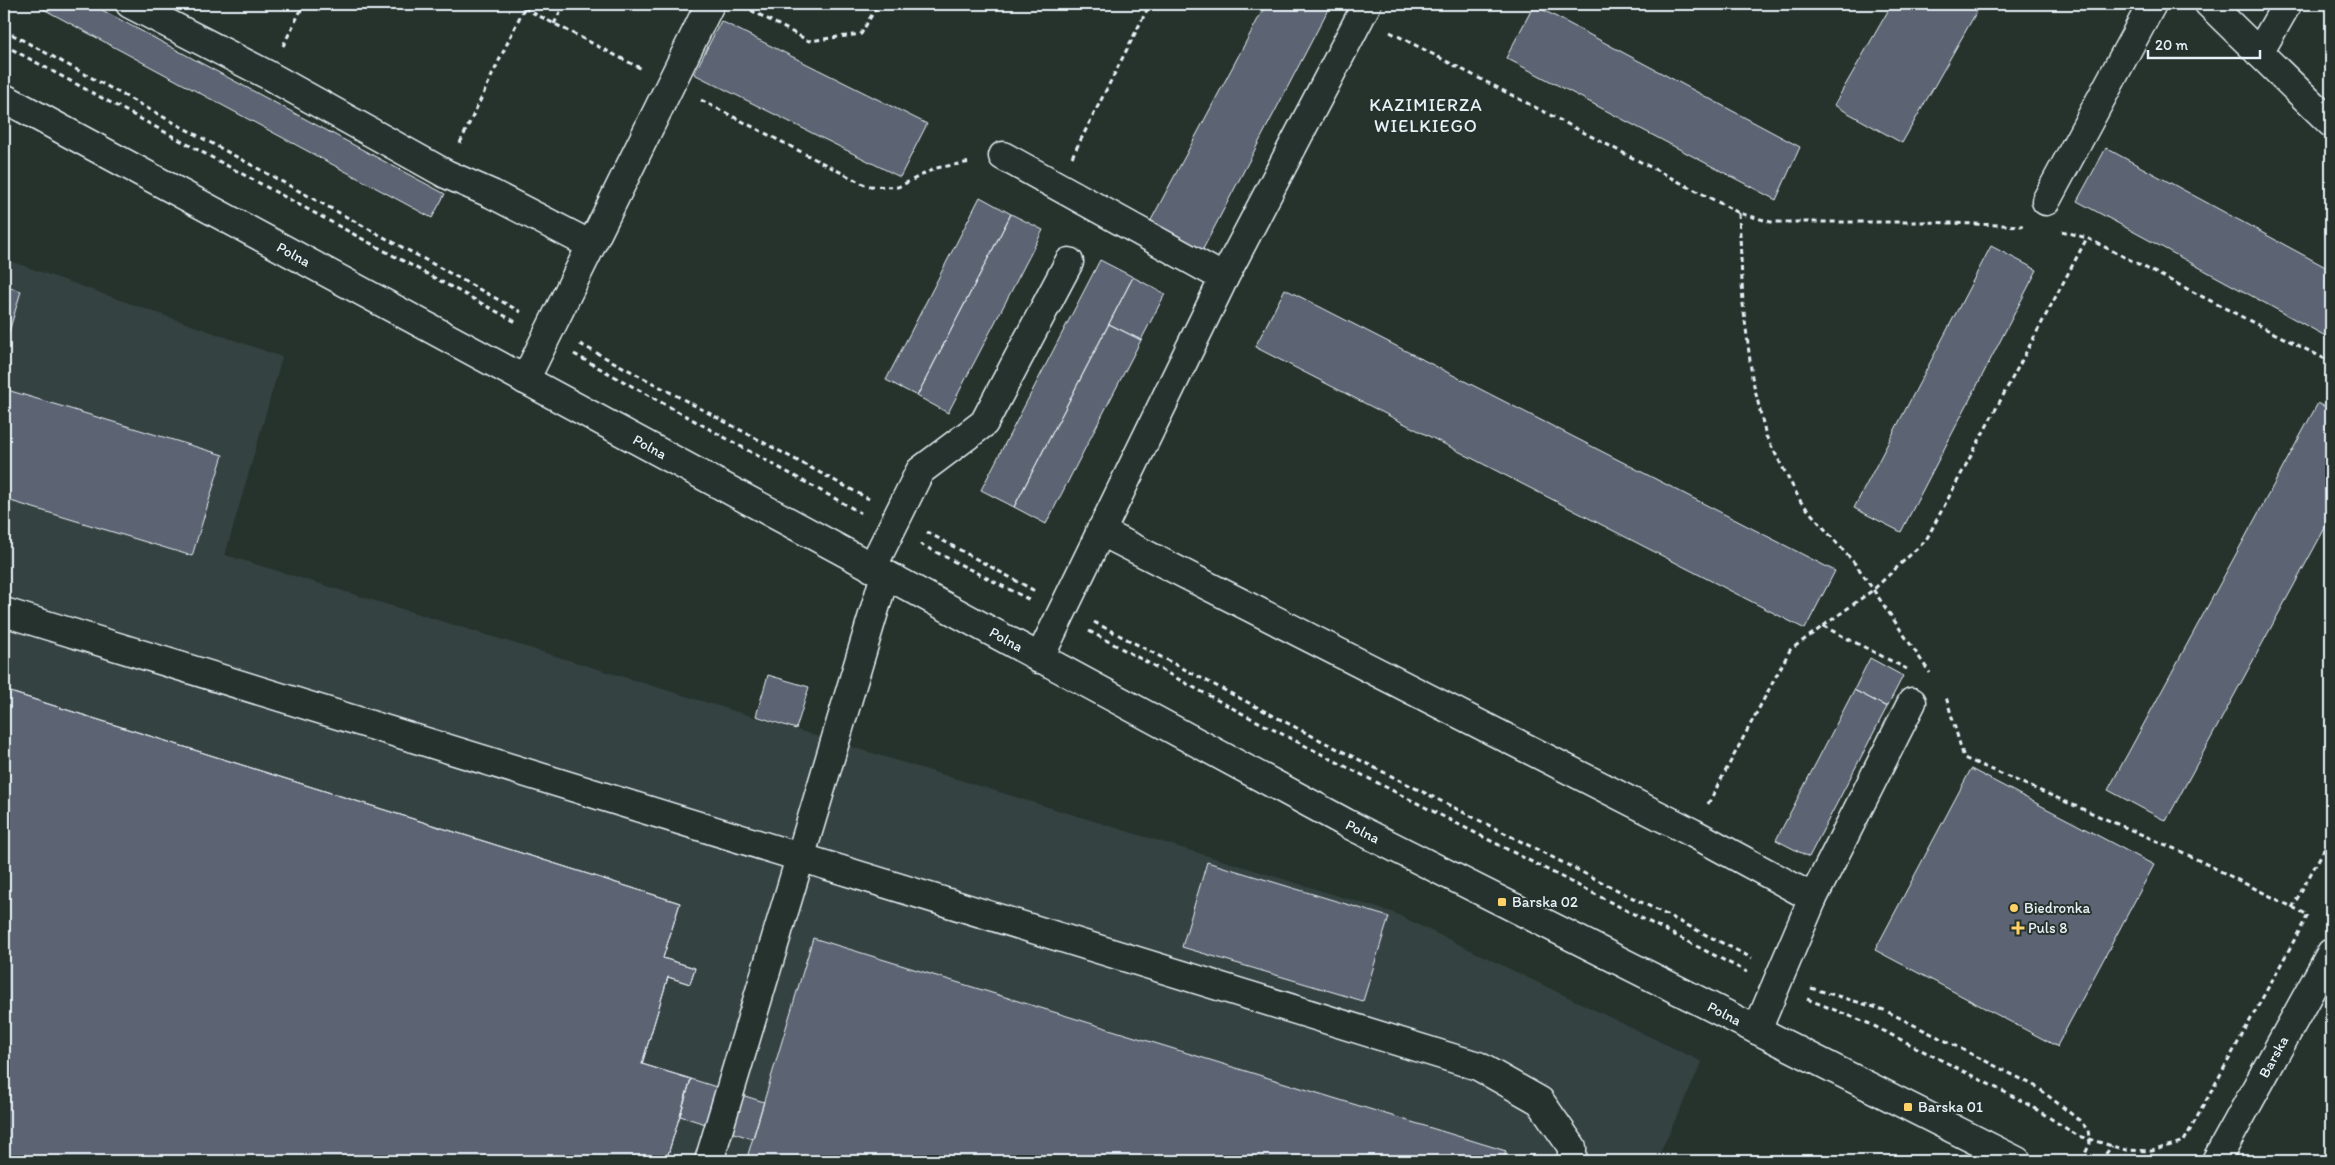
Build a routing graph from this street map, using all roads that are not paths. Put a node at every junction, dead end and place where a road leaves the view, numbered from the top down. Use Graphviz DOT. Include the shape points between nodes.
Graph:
graph roads {
  1 [pos="130,4"];
  2 [pos="710,4"];
  3 [pos="2152,4"];
  4 [pos="2209,4"];
  5 [pos="2287,4"];
  6 [pos="1364,10"];
  7 [pos="2259,53"];
  8 [pos="4,98"];
  9 [pos="2331,123"];
  10 [pos="1003,156"];
  11 [pos="2046,201"];
  12 [pos="591,245"];
  13 [pos="1069,262"];
  14 [pos="1224,278"];
  15 [pos="525,380"];
  16 [pos="1100,531"];
  17 [pos="878,571"];
  18 [pos="4,612"];
  19 [pos="1039,659"];
  20 [pos="1912,702"];
  21 [pos="800,858"];
  22 [pos="1813,898"];
  23 [pos="2331,953"];
  24 [pos="1757,1030"];
  25 [pos="709,1161"];
  26 [pos="1572,1161"];
  27 [pos="2017,1161"];
  28 [pos="2216,1161"];
  1 -- 12 [label="street" via="268,75 446,174"];
  2 -- 12 [label="street"];
  3 -- 11 [label="street"];
  4 -- 7 [label="street"];
  5 -- 7 [label="street"];
  6 -- 14 [label="street"];
  7 -- 9 [label="street"];
  8 -- 15 [label="street, Polna"];
  10 -- 14 [label="street"];
  12 -- 15 [label="street"];
  13 -- 17 [label="street" via="984,424 920,471 891,529"];
  14 -- 16 [label="street"];
  15 -- 17 [label="street, Polna"];
  16 -- 19 [label="street"];
  16 -- 22 [label="street" via="1693,833"];
  17 -- 19 [label="street, Polna"];
  17 -- 21 [label="street"];
  18 -- 21 [label="street"];
  19 -- 24 [label="street, Polna" via="1346,823"];
  20 -- 22 [label="street"];
  21 -- 25 [label="street"];
  21 -- 26 [label="street" via="1478,1066 1540,1101 1572,1147"];
  22 -- 24 [label="street"];
  23 -- 28 [label="street, Barska"];
  24 -- 27 [label="street, Polna"];
}
